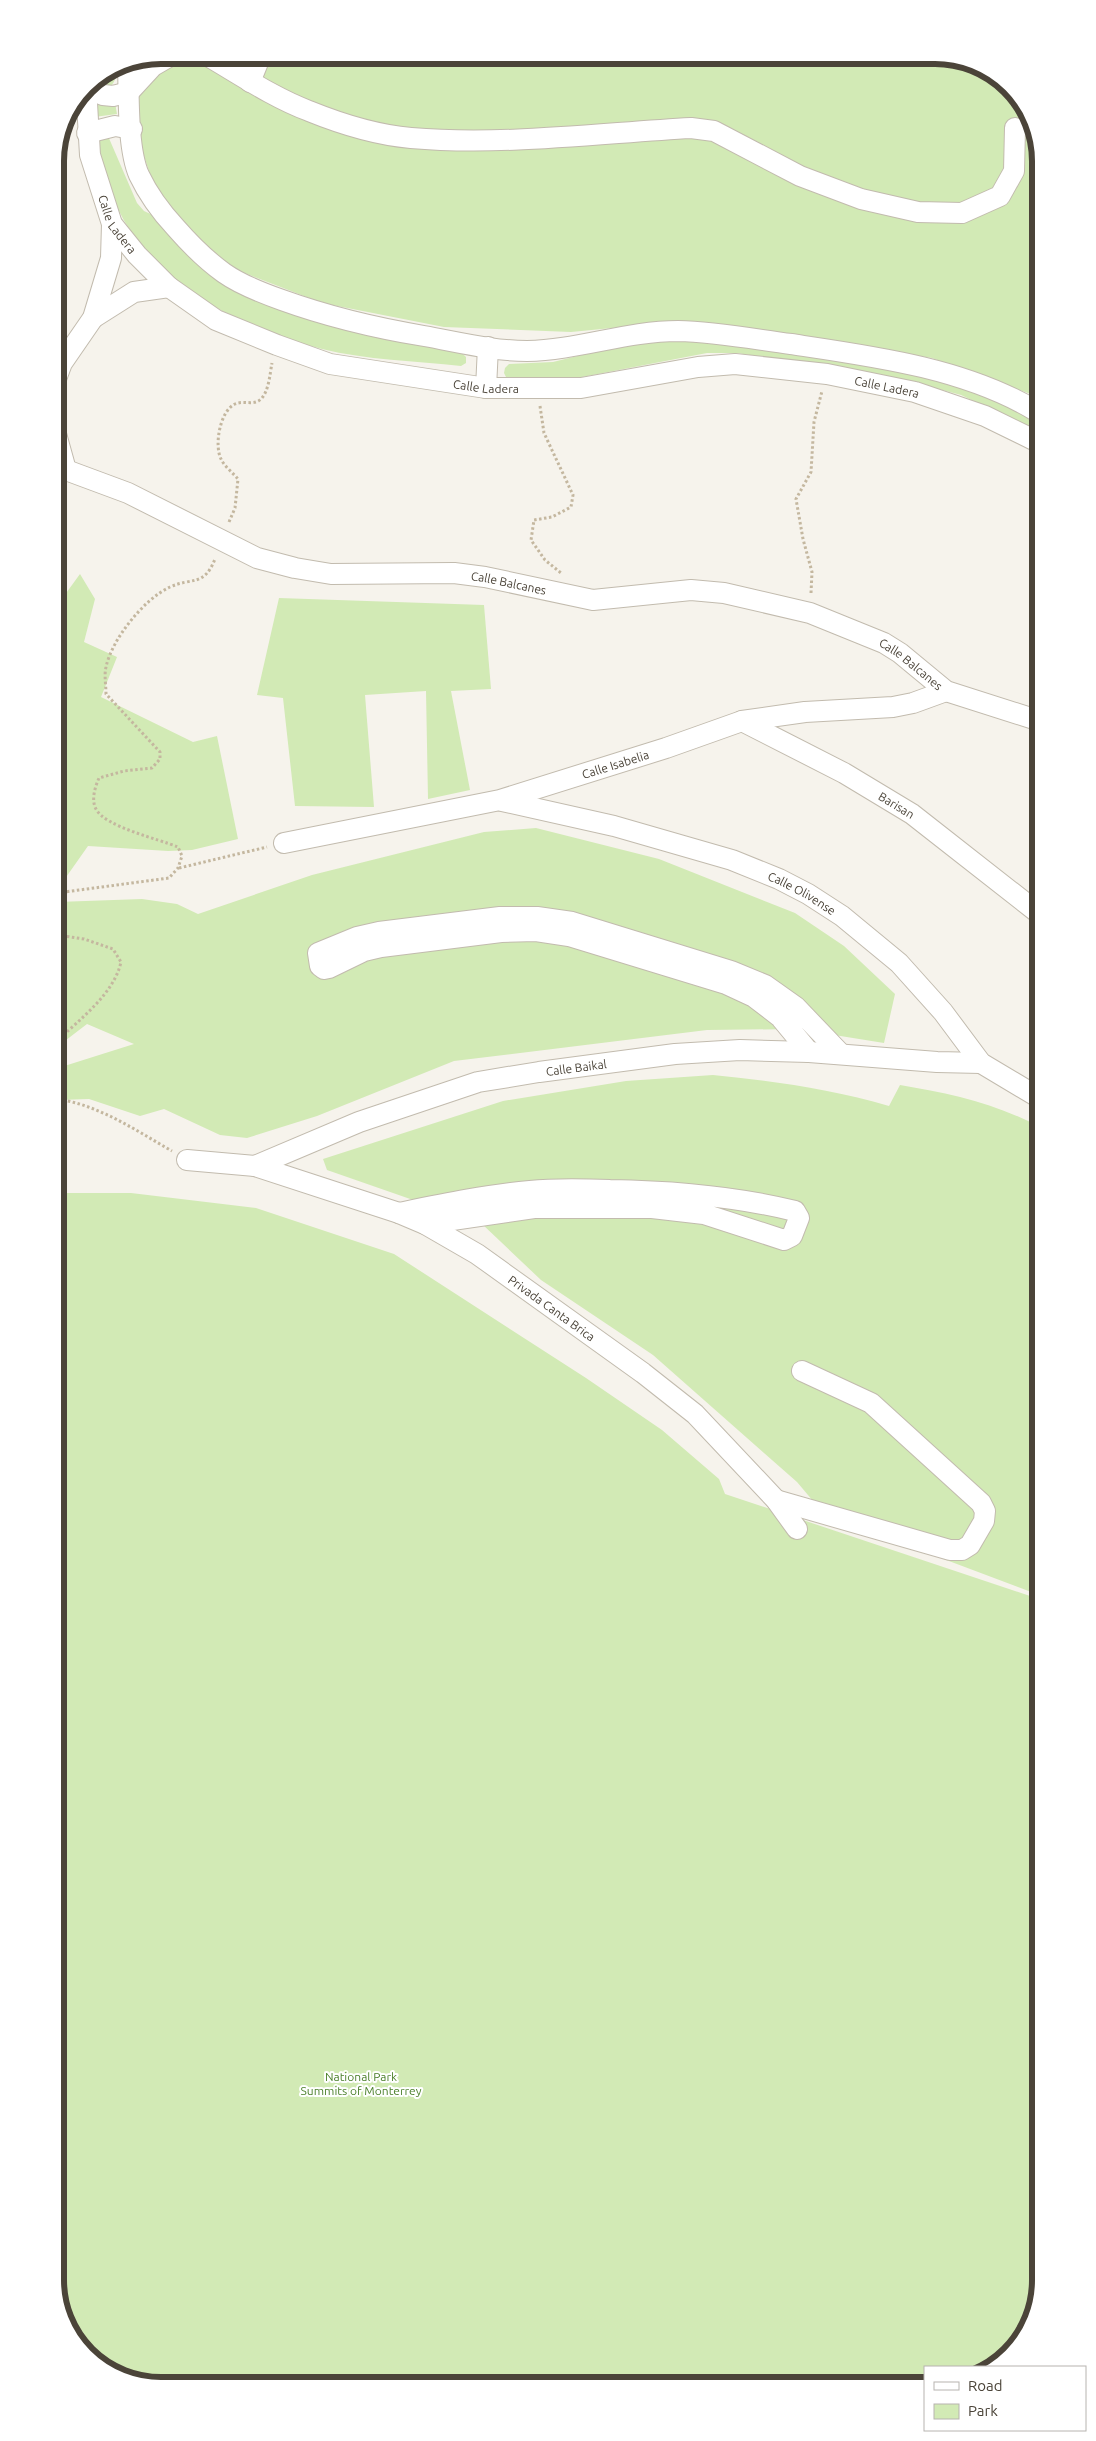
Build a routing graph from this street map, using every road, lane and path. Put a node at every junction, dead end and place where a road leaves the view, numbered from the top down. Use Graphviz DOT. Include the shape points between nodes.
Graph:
graph roads {
  1 [pos="155,64"];
  2 [pos="221,64"];
  3 [pos="257,64"];
  4 [pos="128,69"];
  5 [pos="250,82"];
  6 [pos="94,91"];
  7 [pos="129,92"];
  8 [pos="86,99"];
  9 [pos="1015,128"];
  10 [pos="132,129"];
  11 [pos="87,133"];
  12 [pos="112,224"];
  13 [pos="170,287"];
  14 [pos="93,318"];
  15 [pos="277,345"];
  16 [pos="488,347"];
  17 [pos="64,360"];
  18 [pos="827,374"];
  19 [pos="486,388"];
  20 [pos="537,388"];
  21 [pos="1032,409"];
  22 [pos="1032,439"];
  23 [pos="64,471"];
  24 [pos="222,541"];
  25 [pos="565,576"];
  26 [pos="810,613"];
  27 [pos="946,691"];
  28 [pos="1032,718"];
  29 [pos="742,721"];
  30 [pos="500,800"];
  31 [pos="284,843"];
  32 [pos="178,868"];
  33 [pos="64,891"];
  34 [pos="1032,908"];
  35 [pos="64,936"];
  36 [pos="64,1035"];
  37 [pos="809,1052"];
  38 [pos="841,1054"];
  39 [pos="981,1063"];
  40 [pos="1032,1093"];
  41 [pos="64,1100"];
  42 [pos="188,1160"];
  43 [pos="255,1166"];
  44 [pos="399,1213"];
  45 [pos="425,1224"];
  46 [pos="802,1370"];
  47 [pos="776,1500"];
  48 [pos="797,1529"];
  1 -- 7 [label="street"];
  2 -- 5 [label="street"];
  3 -- 5 [label="street"];
  4 -- 7 [label="street, Calle Ladera"];
  5 -- 9 [label="street" via="307,111 353,126 410,138 475,141 691,128 714,131 800,176 861,200 918,212 962,213 1000,196 1014,171"];
  6 -- 7 [label="street" via="113,96"];
  7 -- 10 [label="street, Calle Ladera"];
  8 -- 11 [label="street, Calle Ladera"];
  10 -- 11 [label="street" via="115,126"];
  10 -- 16 [label="street, Calle Ladera" via="132,150 139,174 162,213 193,247 224,273 252,289 308,310 363,325"];
  11 -- 12 [label="street, Calle Ladera" via="90,155"];
  12 -- 13 [label="street, Calle Ladera" via="137,255"];
  12 -- 14 [label="street" via="111,258"];
  13 -- 14 [label="street" via="134,292"];
  13 -- 15 [label="street, Calle Ladera" via="216,320"];
  14 -- 17 [label="street"];
  15 -- 19 [label="street, Calle Ladera" via="330,364"];
  15 -- 24 [label="path" via="262,398 256,403 238,403 229,407 222,423 216,446 221,460 238,479 235,508"];
  16 -- 19 [label="street"];
  16 -- 21 [label="street, Calle Ladera" via="526,351 676,331 722,334 915,365 976,384"];
  18 -- 20 [label="street, Calle Ladera" via="735,364 698,367 582,388"];
  18 -- 22 [label="street, Calle Ladera" via="915,392 986,416"];
  18 -- 26 [label="path" via="814,422 811,472 796,499 812,572"];
  19 -- 20 [label="street, Calle Ladera"];
  20 -- 25 [label="path" via="544,433 573,495 570,507 552,517 534,520 532,540 545,560"];
  23 -- 24 [label="street, Calle Balcanes" via="128,493"];
  24 -- 26 [label="street, Calle Balcanes" via="257,558 331,574 454,573 593,600 691,590 724,593"];
  24 -- 32 [label="path" via="207,575 194,582 170,587 144,605 118,638 106,667 106,694 160,752 160,759 152,768 99,778 94,791 95,809 120,826 178,847 182,856"];
  26 -- 27 [label="street, Calle Balcanes" via="884,643"];
  27 -- 28 [label="street"];
  27 -- 29 [label="street, Calle Isabelia" via="893,707 805,712"];
  29 -- 30 [label="street, Calle Isabelia"];
  29 -- 34 [label="street, Barisan" via="844,773 912,814"];
  30 -- 31 [label="street, Calle Isabelia"];
  30 -- 39 [label="street, Calle Olivense" via="614,826 732,860 808,894 842,916 899,963 943,1012"];
  31 -- 32 [label="path"];
  32 -- 33 [label="path" via="169,878"];
  35 -- 36 [label="path" via="113,949 121,962 118,975"];
  37 -- 38 [label="street, Calle Baikal"];
  37 -- 38 [label="street" via="780,1016 754,997 726,984 569,936 536,931 501,932 390,946 364,951 324,969 320,966 318,953 379,932 500,917 537,917 572,922 731,971 765,985 796,1007"];
  37 -- 43 [label="street, Calle Baikal" via="740,1050 675,1054 478,1082 359,1122"];
  38 -- 39 [label="street, Calle Baikal"];
  39 -- 40 [label="street, Calle Olivense"];
  41 -- 42 [label="path" via="108,1114"];
  42 -- 43 [label="street, Calle Baikal"];
  43 -- 44 [label="street, Privada Canta Brica"];
  44 -- 45 [label="street, Privada Canta Brica"];
  44 -- 45 [label="street" via="533,1190 604,1190 662,1191 753,1201 795,1211 799,1218 792,1236 784,1240 704,1214 652,1208 534,1208"];
  45 -- 47 [label="street, Privada Canta Brica" via="508,1275 680,1402"];
  46 -- 47 [label="street" via="872,1403 981,1503 985,1511 984,1521 970,1545 962,1550 950,1550"];
  47 -- 48 [label="street, Privada Canta Brica"];
}
